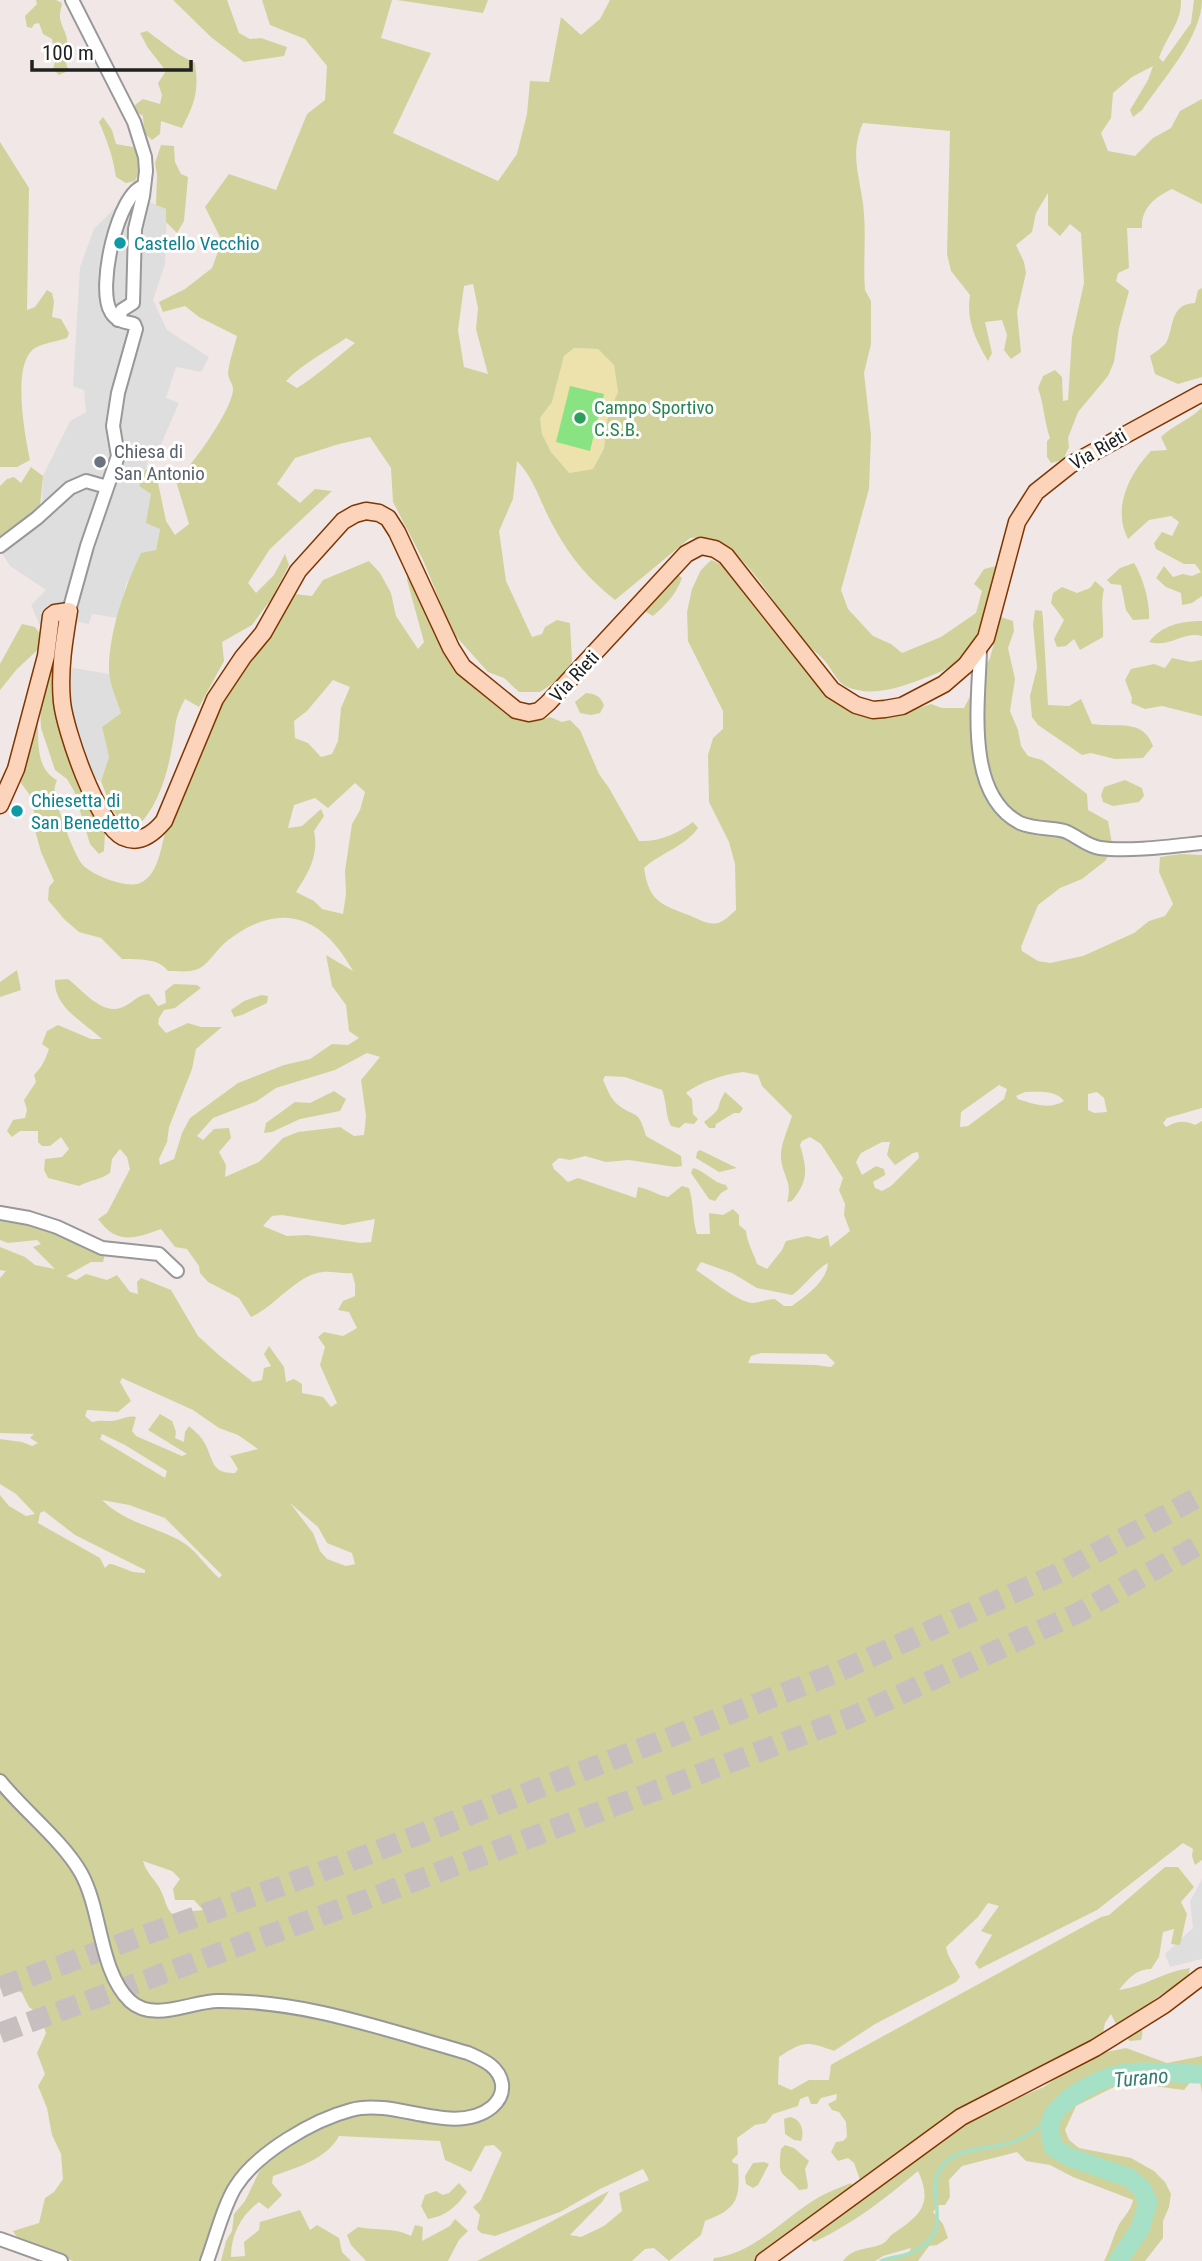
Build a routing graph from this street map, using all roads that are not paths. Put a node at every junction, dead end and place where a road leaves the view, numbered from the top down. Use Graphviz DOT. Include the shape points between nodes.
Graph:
graph roads {
  1 [pos="72,0"];
  2 [pos="144,186"];
  3 [pos="118,320"];
  4 [pos="1202,393"];
  5 [pos="107,487"];
  6 [pos="0,546"];
  7 [pos="69,611"];
  8 [pos="980,649"];
  9 [pos="0,805"];
  10 [pos="1202,843"];
  11 [pos="0,1213"];
  12 [pos="177,1271"];
  13 [pos="0,1781"];
  14 [pos="1202,1976"];
  15 [pos="0,2239"];
  16 [pos="61,2261"];
  17 [pos="207,2261"];
  18 [pos="764,2261"];
  1 -- 2 [label="street" via="134,122 145,157"];
  2 -- 3 [label="street" via="135,229 133,303 122,310"];
  2 -- 3 [label="street" via="135,191 118,222 108,258 105,290 108,306"];
  3 -- 5 [label="street" via="134,324 136,329 118,393 113,426 118,456"];
  4 -- 8 [label="street, Via Rieti" via="1070,465 1036,492 1017,522"];
  5 -- 6 [label="street" via="86,481 70,488"];
  5 -- 7 [label="street"];
  7 -- 8 [label="street, Via Rieti" via="61,677 67,731 100,808 113,828 130,838 147,837 164,821 215,699 263,633 298,570 343,521 366,511 388,518 397,532 463,667 516,710 529,713 548,704 686,554 701,546 726,556 832,690 856,705 873,709 902,706 944,684"];
  7 -- 9 [label="street" via="51,616 46,656 16,769"];
  8 -- 10 [label="street" via="977,739 988,786 1007,815 1043,830 1065,831 1099,848"];
  11 -- 12 [label="street" via="57,1227 102,1248 159,1254"];
  13 -- 17 [label="street" via="79,1870 93,1901 115,1981 140,2008 165,2010 215,2001 307,2009 468,2053 497,2070 503,2091 485,2112 455,2118 367,2107 349,2110 261,2157 235,2188"];
  14 -- 18 [label="street" via="1095,2048 961,2117"];
  15 -- 16 [label="street"];
}
